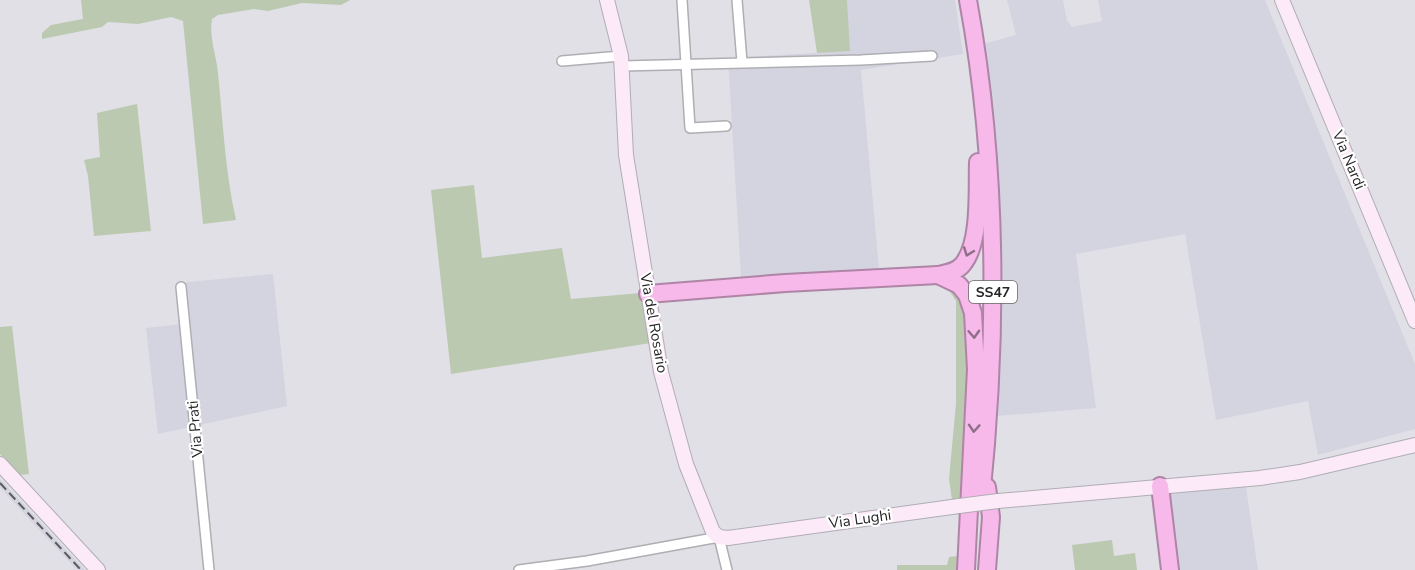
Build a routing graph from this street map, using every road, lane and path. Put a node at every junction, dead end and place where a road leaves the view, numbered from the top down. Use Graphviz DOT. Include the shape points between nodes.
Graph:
graph roads {
  1 [pos="607,0"];
  2 [pos="682,0"];
  3 [pos="737,0"];
  4 [pos="968,0"];
  5 [pos="1282,0"];
  6 [pos="932,56"];
  7 [pos="562,61"];
  8 [pos="621,61"];
  9 [pos="742,62"];
  10 [pos="687,64"];
  11 [pos="983,117"];
  12 [pos="726,126"];
  13 [pos="938,275"];
  14 [pos="181,287"];
  15 [pos="648,294"];
  16 [pos="1415,321"];
  17 [pos="1415,445"];
  18 [pos="0,464"];
  19 [pos="984,467"];
  20 [pos="1160,486"];
  21 [pos="986,504"];
  22 [pos="719,537"];
  23 [pos="98,570"];
  24 [pos="209,570"];
  25 [pos="519,570"];
  26 [pos="727,570"];
  27 [pos="966,570"];
  28 [pos="974,570"];
  29 [pos="987,570"];
  30 [pos="1170,570"];
  1 -- 8 [label="street, Via del Rosario"];
  2 -- 10 [label="street"];
  3 -- 9 [label="street"];
  4 -- 11 [label="highway, SS47"];
  5 -- 16 [label="street, Via Nardi"];
  6 -- 9 [label="street"];
  7 -- 8 [label="street"];
  8 -- 10 [label="street"];
  8 -- 15 [label="street, Via del Rosario" via="626,155"];
  9 -- 10 [label="street"];
  10 -- 12 [label="street" via="690,128"];
  11 -- 13 [label="highway, one-way" via="973,238 963,265"];
  11 -- 19 [label="highway, SS47" via="993,291"];
  13 -- 15 [label="highway" via="785,282"];
  13 -- 27 [label="highway, one-way" via="959,285 968,295 973,313 976,369"];
  14 -- 24 [label="street, Via Prati"];
  15 -- 22 [label="street, Via del Rosario" via="662,372 686,464 713,532"];
  17 -- 20 [label="street, Via Lughi" via="1300,472"];
  18 -- 23 [label="street"];
  19 -- 21 [label="highway, SS47"];
  19 -- 29 [label="highway" via="992,518"];
  20 -- 21 [label="street, Via Lughi"];
  20 -- 30 [label="highway"];
  21 -- 22 [label="street, Via Lughi, bridge"];
  21 -- 28 [label="highway, SS47"];
  22 -- 25 [label="street, Via Lughi"];
  22 -- 26 [label="street, Via del Rosario"];
}
